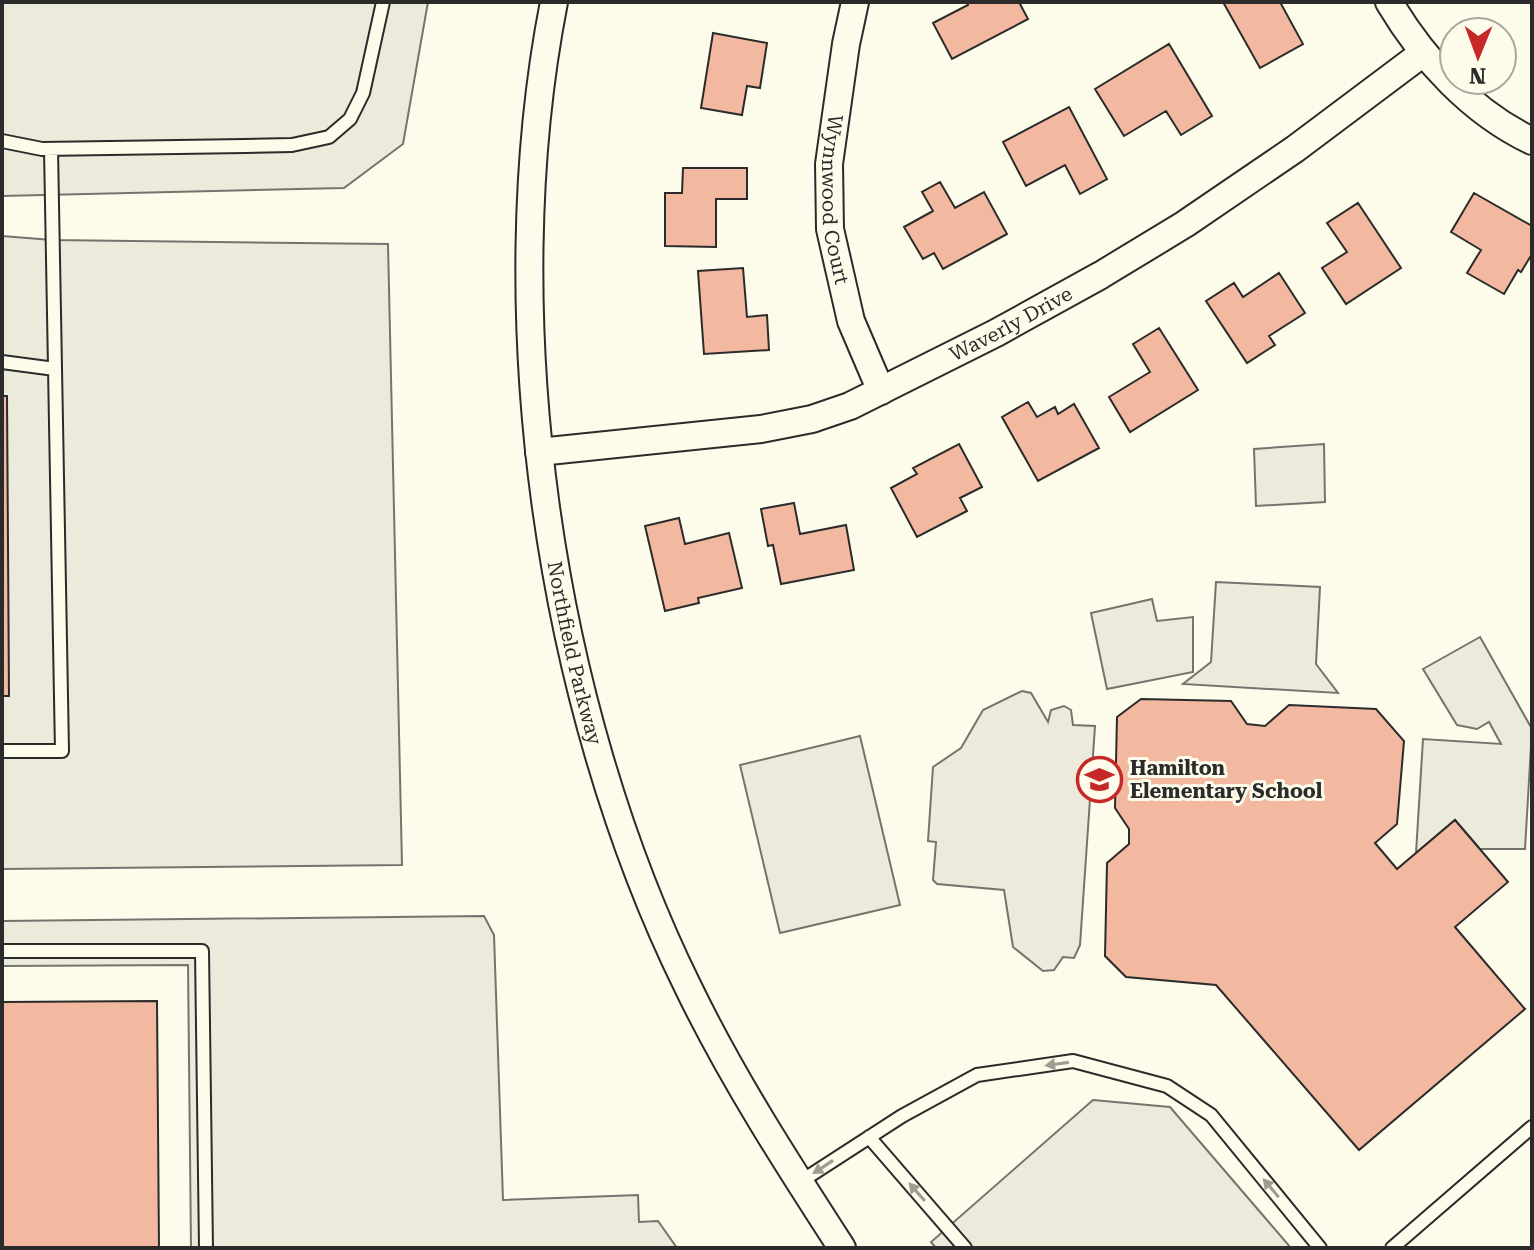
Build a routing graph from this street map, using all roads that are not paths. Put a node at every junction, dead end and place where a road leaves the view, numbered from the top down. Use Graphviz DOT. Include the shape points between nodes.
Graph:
graph roads {
  1 [pos="383,2"];
  2 [pos="554,2"];
  3 [pos="855,2"];
  4 [pos="1389,2"];
  5 [pos="1423,53"];
  6 [pos="2,141"];
  7 [pos="1532,141"];
  8 [pos="51,149"];
  9 [pos="2,362"];
  10 [pos="55,369"];
  11 [pos="881,391"];
  12 [pos="539,452"];
  13 [pos="2,751"];
  14 [pos="2,951"];
  15 [pos="1532,1127"];
  16 [pos="869,1137"];
  17 [pos="800,1182"];
  18 [pos="206,1248"];
  19 [pos="842,1248"];
  20 [pos="965,1248"];
  21 [pos="1320,1248"];
  22 [pos="1392,1248"];
  1 -- 8 [label="lane" via="363,93 350,119 329,137 279,146"];
  2 -- 12 [label="street, Northfield Parkway" via="531,216"];
  3 -- 11 [label="street, Wynnwood Court" via="829,164 830,229 851,321"];
  4 -- 5 [label="street"];
  5 -- 7 [label="street" via="1497,123"];
  5 -- 11 [label="street, Waverly Drive" via="1185,224 1088,283"];
  6 -- 8 [label="lane"];
  8 -- 10 [label="lane"];
  9 -- 10 [label="lane"];
  10 -- 13 [label="lane" via="62,751"];
  11 -- 12 [label="street, Waverly Drive" via="812,419 774,426"];
  12 -- 17 [label="street, Northfield Parkway" via="569,632 628,847 687,986"];
  14 -- 18 [label="lane" via="202,951"];
  15 -- 22 [label="lane"];
  16 -- 17 [label="lane, one-way"];
  20 -- 16 [label="lane, one-way"];
  21 -- 16 [label="lane, one-way" via="1211,1115 1167,1086 1073,1061 977,1075"];
  17 -- 19 [label="street, Northfield Parkway"];
}
